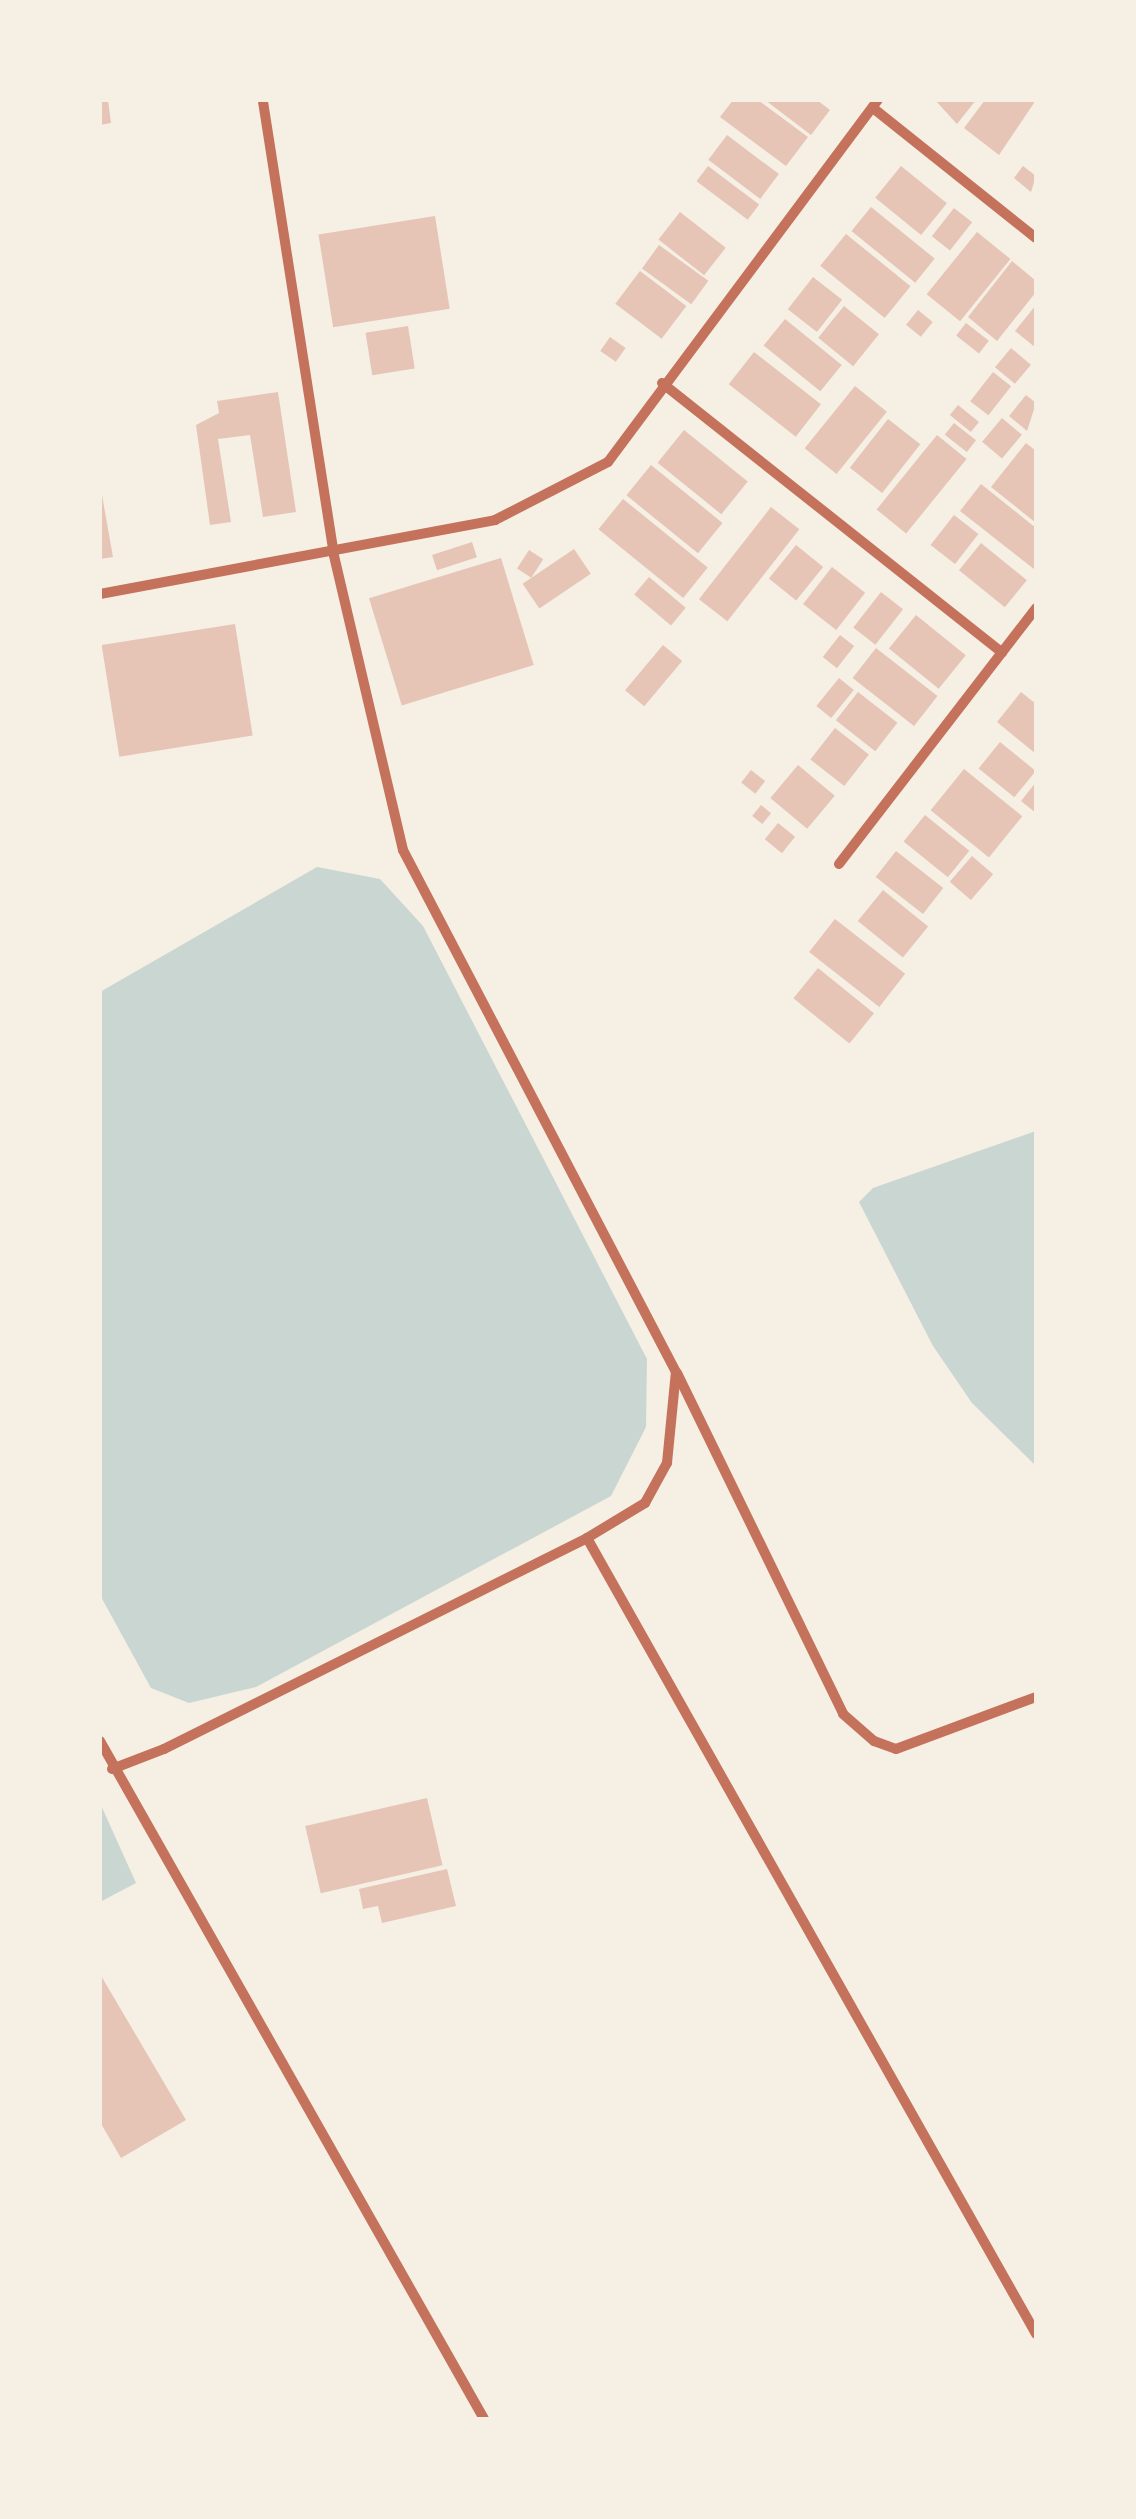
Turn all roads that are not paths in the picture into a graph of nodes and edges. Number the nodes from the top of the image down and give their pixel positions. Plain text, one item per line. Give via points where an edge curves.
1 (263, 100) edge
2 (876, 104) edge
3 (1036, 238) edge
4 (662, 383) junction
5 (334, 555) junction
6 (100, 594) edge
7 (1036, 608) edge
8 (1002, 652) junction
9 (839, 864) dead end
10 (676, 1372) junction
11 (587, 1538) junction
12 (1036, 1697) edge
13 (100, 1741) edge
14 (112, 1769) junction
15 (1036, 2334) edge
16 (484, 2419) edge

1 - 5 street
2 - 3 street
2 - 4 street
4 - 5 street via 608,462 552,496 495,520
4 - 8 street
5 - 6 street
5 - 10 street via 403,850
7 - 8 street
8 - 9 street
10 - 11 street via 667,1463 645,1502
10 - 12 street via 843,1714 874,1741 896,1748
11 - 14 street
11 - 15 street
13 - 14 street
14 - 16 street

